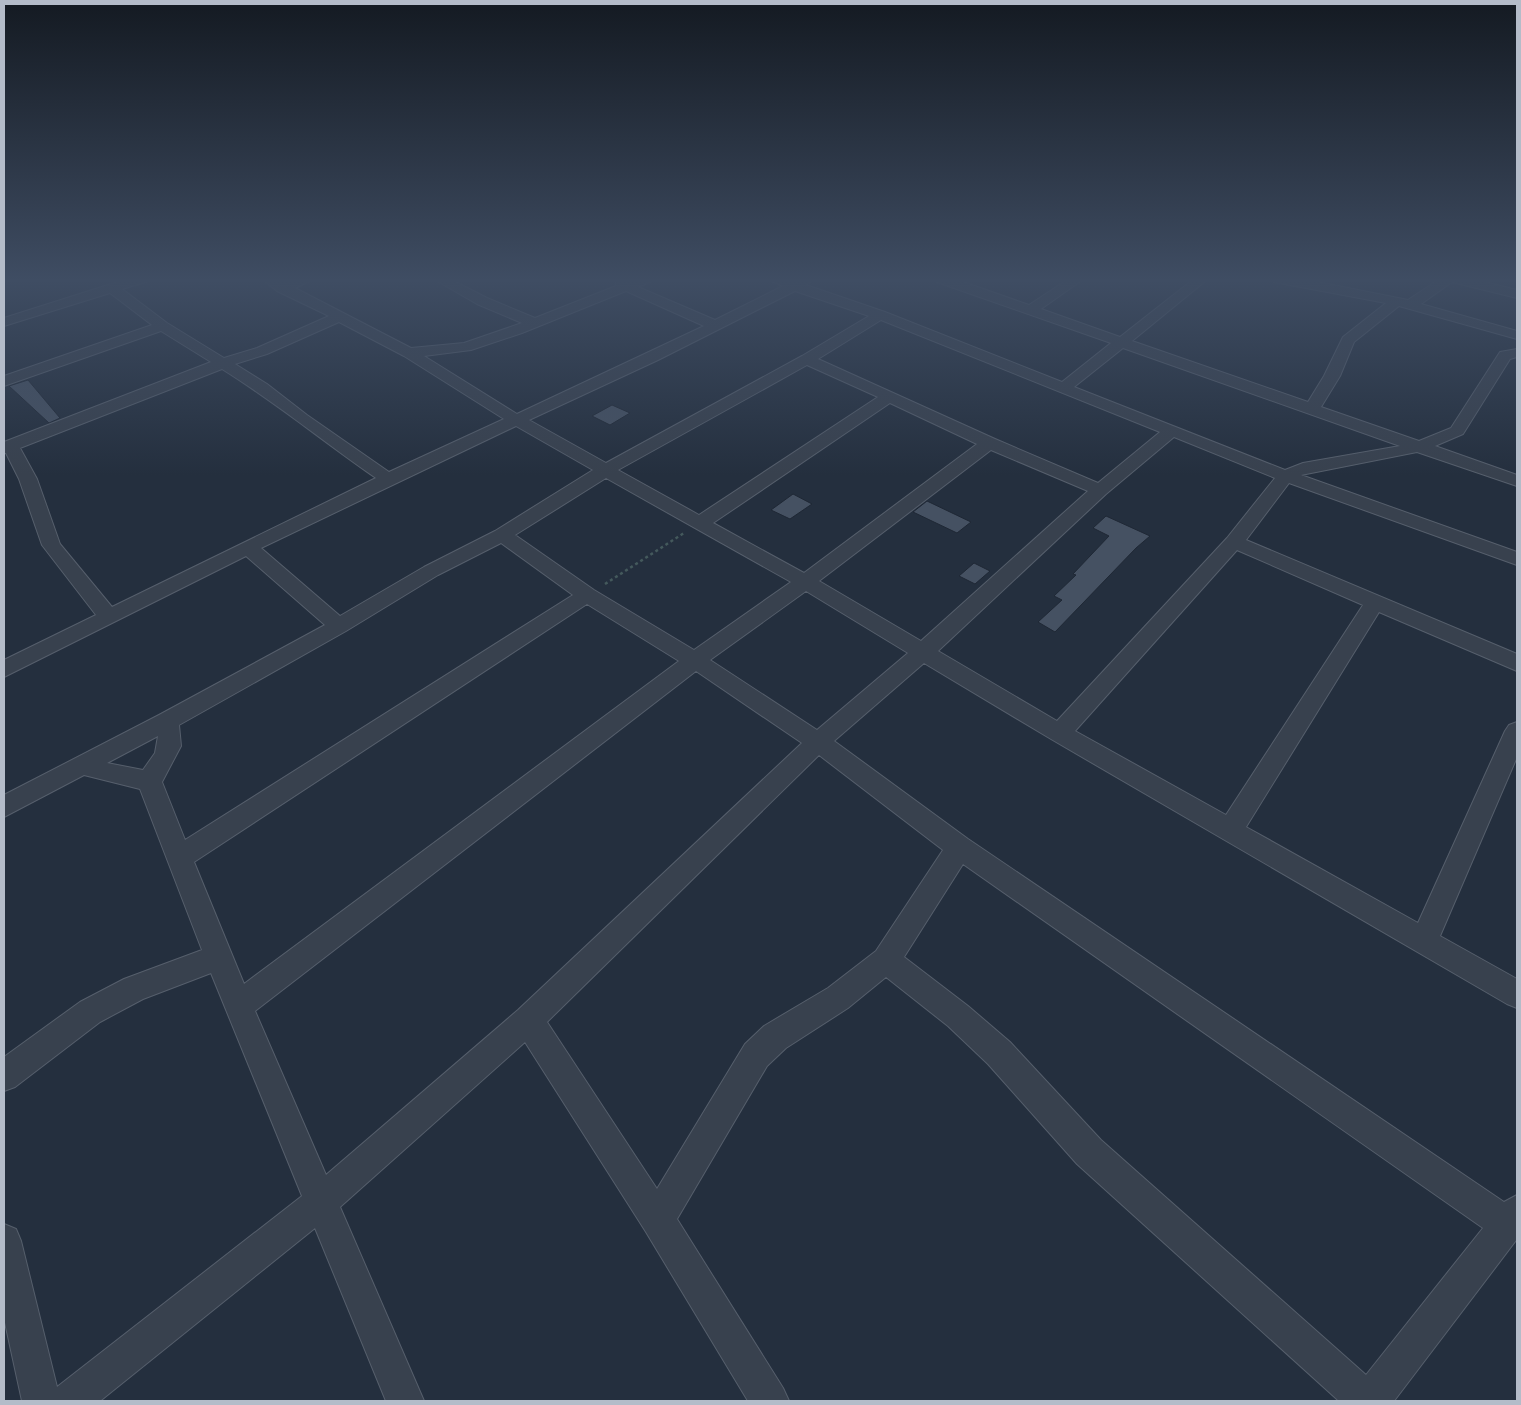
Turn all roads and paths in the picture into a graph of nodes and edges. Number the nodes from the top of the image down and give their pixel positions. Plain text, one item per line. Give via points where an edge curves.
1 (112, 344) edge
2 (191, 344) edge
3 (279, 344) edge
4 (390, 344) edge
5 (476, 344) edge
6 (679, 344) edge
7 (833, 344) edge
8 (952, 344) edge
9 (1121, 344) edge
10 (1127, 344) edge
11 (1346, 344) edge
12 (466, 347) junction
13 (409, 353) junction
14 (1517, 353) edge
15 (807, 359) junction
16 (224, 363) junction
17 (434, 369) junction
18 (4, 382) edge
19 (1063, 388) junction
20 (889, 397) junction
21 (1312, 408) junction
22 (516, 420) junction
23 (1171, 431) junction
24 (989, 443) junction
25 (1417, 446) junction
26 (7, 447) edge
27 (606, 470) junction
28 (1286, 476) junction
29 (388, 479) junction
30 (1517, 481) edge
31 (1100, 490) junction
32 (700, 523) junction
33 (502, 536) junction
34 (1234, 542) junction
35 (248, 547) junction
36 (1517, 559) edge
37 (805, 582) junction
38 (587, 595) junction
39 (1375, 603) junction
40 (108, 616) junction
41 (339, 626) junction
42 (922, 653) junction
43 (695, 660) junction
44 (1517, 663) edge
45 (4, 669) edge
46 (167, 721) junction
47 (1517, 731) edge
48 (1059, 733) junction
49 (818, 742) junction
50 (82, 765) junction
51 (150, 780) junction
52 (4, 807) edge
53 (1230, 830) junction
54 (959, 847) junction
55 (179, 858) junction
56 (1425, 940) junction
57 (219, 958) junction
58 (886, 960) junction
59 (1517, 994) edge
60 (238, 1006) junction
61 (528, 1020) junction
62 (4, 1076) edge
63 (321, 1202) junction
64 (1512, 1218) edge
65 (658, 1220) junction
66 (4, 1241) edge
67 (41, 1401) edge
68 (70, 1401) edge
69 (405, 1401) edge
70 (770, 1401) edge
71 (1368, 1401) edge

1 - 18 street
2 - 16 street
3 - 16 street
4 - 13 street
5 - 12 street
6 - 22 street
7 - 15 street
8 - 19 street
9 - 19 street
10 - 21 street
11 - 21 street via 1332,376
12 - 13 street
12 - 17 street
13 - 17 street
14 - 25 street via 1505,355 1457,431 1449,437
15 - 20 street
15 - 27 street
16 - 26 street
16 - 29 street
17 - 22 street
19 - 23 street
20 - 24 street
20 - 32 street
21 - 25 street
22 - 27 street
22 - 29 street
23 - 28 street
23 - 31 street
24 - 31 street
24 - 37 street
25 - 28 street via 1303,468
25 - 30 street
26 - 40 street via 28,479 52,545
27 - 32 street
27 - 33 street
28 - 34 street
28 - 36 street
29 - 35 street
31 - 42 street
32 - 37 street
32 - 38 path
33 - 38 street
33 - 41 street via 431,571
34 - 39 street
34 - 48 street
35 - 40 street
35 - 41 street
37 - 42 street
37 - 43 street
38 - 43 street
38 - 55 street
39 - 44 street
39 - 53 street
40 - 45 street
41 - 46 street
42 - 48 street
42 - 49 street
43 - 49 street
43 - 60 street
46 - 50 street
46 - 51 street via 171,734 168,754
47 - 56 street
48 - 53 street
49 - 54 street
49 - 61 street
50 - 51 street
50 - 52 street
51 - 55 street
53 - 56 street
54 - 58 street
54 - 64 street
55 - 57 street
56 - 59 street
57 - 60 street
57 - 62 street via 134,988 90,1012
58 - 65 street via 838,998 775,1037 756,1055
58 - 71 street via 958,1016 999,1053 1089,1152
60 - 63 street
61 - 63 street
61 - 65 street
63 - 68 street
63 - 69 street
64 - 71 street
65 - 70 street
66 - 67 street

